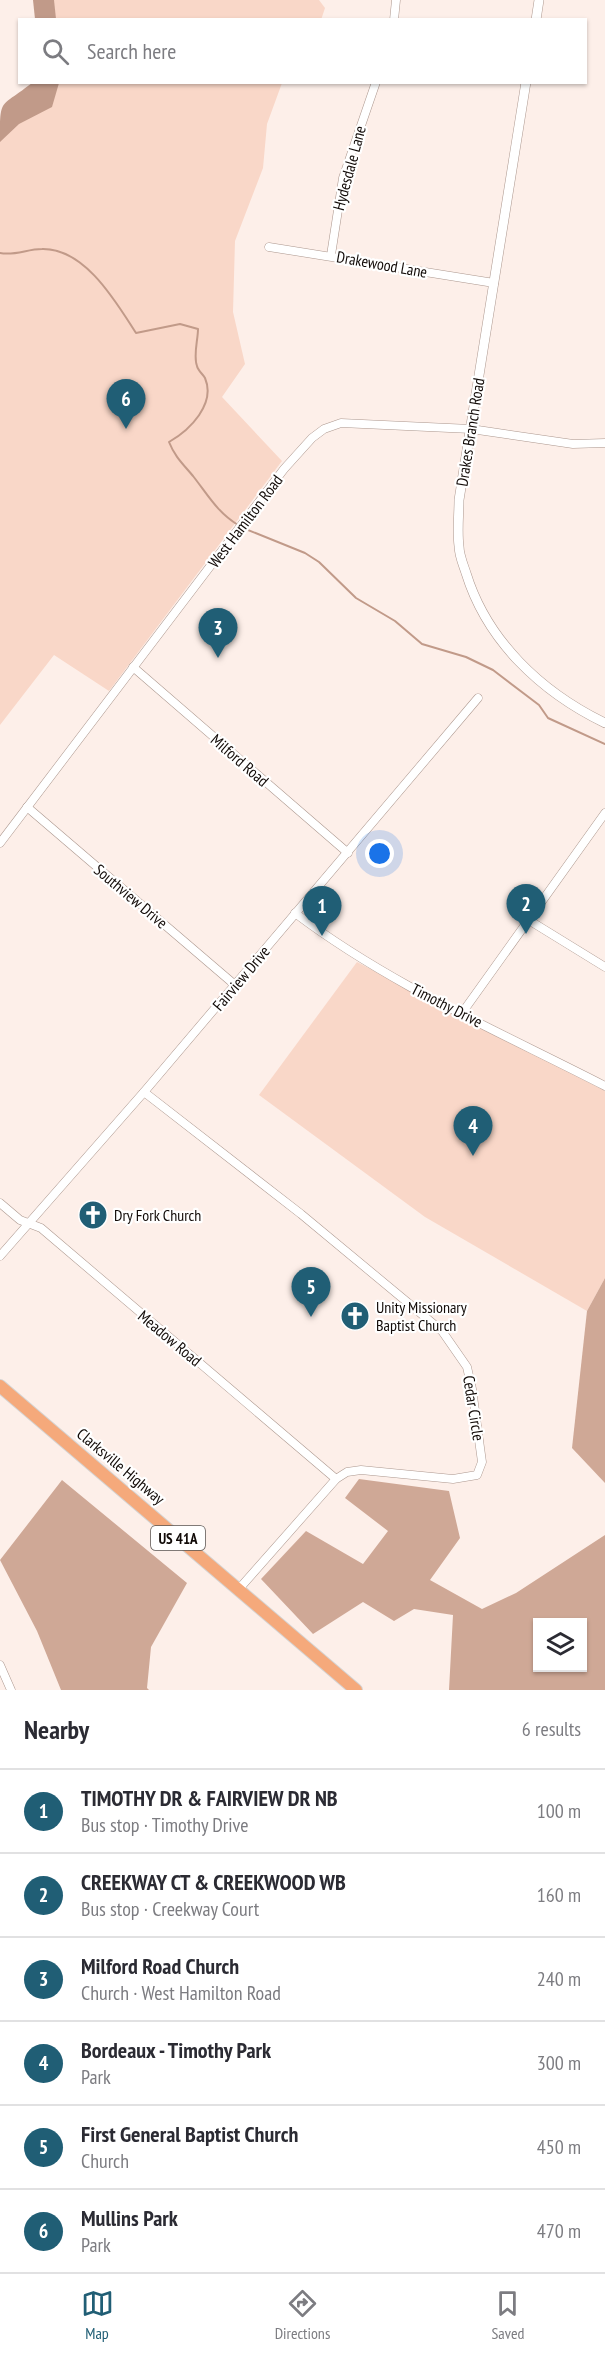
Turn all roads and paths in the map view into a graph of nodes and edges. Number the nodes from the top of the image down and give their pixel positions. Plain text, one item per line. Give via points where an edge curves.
1 (396, 0) edge
2 (539, 0) edge
3 (394, 18) edge
4 (536, 18) edge
5 (375, 84) edge
6 (526, 84) edge
7 (269, 247) dead end
8 (331, 255) junction
9 (494, 283) junction
10 (471, 429) junction
11 (605, 443) edge
12 (133, 668) junction
13 (478, 698) dead end
14 (605, 723) edge
15 (27, 807) junction
16 (605, 813) edge
17 (0, 843) edge
18 (348, 853) junction
19 (296, 913) junction
20 (527, 919) junction
21 (605, 967) edge
22 (235, 985) junction
23 (462, 1013) junction
24 (605, 1086) edge
25 (144, 1092) junction
26 (0, 1203) edge
27 (27, 1224) junction
28 (0, 1256) edge
29 (0, 1386) edge
30 (336, 1479) junction
31 (238, 1590) junction
32 (0, 1665) edge
33 (11, 1690) edge
34 (356, 1690) edge

1 - 3 street
2 - 4 street
5 - 8 street, Hydesdale Lane via 343,178
6 - 9 street, Drakes Branch Road
7 - 8 street, Drakewood Lane
8 - 9 street, Drakewood Lane
9 - 10 street, Drakes Branch Road
10 - 11 street, West Hamilton Road via 573,444
10 - 12 street, West Hamilton Road via 369,423 332,426 306,443
10 - 14 street, Drakes Branch Road via 459,500 459,548 471,591 489,627 517,661 563,698
12 - 15 street, West Hamilton Road
12 - 18 street, Milford Road
13 - 18 street, Fairview Drive
15 - 17 street, West Hamilton Road
15 - 22 street, Southview Drive
16 - 20 street
18 - 19 street, Fairview Drive
19 - 22 street, Fairview Drive
19 - 23 street, Timothy Drive via 363,961
20 - 21 street
20 - 23 street
22 - 25 street, Fairview Drive
23 - 24 street, Timothy Drive
25 - 27 street, Fairview Drive
25 - 30 street, Cedar Circle via 301,1214 442,1331 467,1367 482,1462 477,1475 453,1479 361,1470
26 - 27 street, Meadow Road
27 - 28 street, Fairview Drive
27 - 30 street, Meadow Road via 41,1228
29 - 31 main road, Clarksville Highway / US 41A
30 - 31 street
31 - 34 main road, Clarksville Highway / US 41A
32 - 33 street

